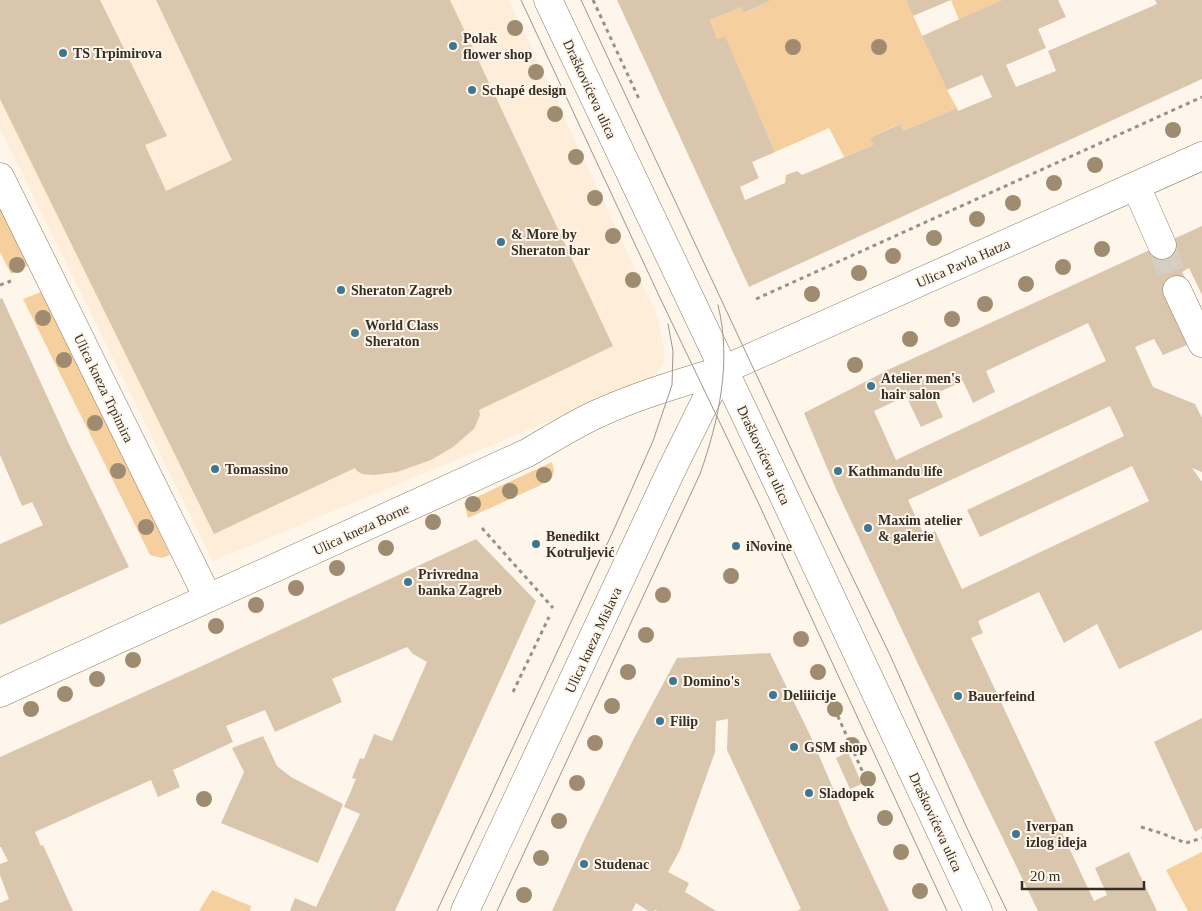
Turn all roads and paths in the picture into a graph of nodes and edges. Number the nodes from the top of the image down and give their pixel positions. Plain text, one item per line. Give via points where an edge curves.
1 (548, 0) edge
2 (593, 0) edge
3 (1202, 97) edge
4 (640, 101) dead end
5 (1202, 156) edge
6 (0, 177) edge
7 (1136, 186) junction
8 (1162, 245) tunnel mouth
9 (1177, 290) tunnel mouth
10 (756, 300) dead end
11 (1202, 343) edge
12 (723, 370) junction
13 (482, 528) dead end
14 (208, 598) junction
15 (552, 608) dead end
16 (549, 617) dead end
17 (513, 692) dead end
18 (0, 693) edge
19 (828, 694) dead end
20 (872, 793) dead end
21 (1141, 827) dead end
22 (1202, 838) edge
23 (465, 911) edge
24 (978, 911) edge

1 - 12 street, Draškovićeva ulica
2 - 4 path
3 - 10 path
5 - 7 street, Ulica Pavla Hatza
6 - 14 street, Ulica kneza Trpimira
7 - 8 street
7 - 12 street, Ulica Pavla Hatza
9 - 11 street
12 - 14 street, Ulica kneza Borne via 633,399 573,426 527,453
12 - 23 street, Ulica kneza Mislava via 670,473
12 - 24 street, Draškovićeva ulica
13 - 15 path
14 - 18 street, Ulica kneza Borne
16 - 17 path
19 - 20 path
21 - 22 path via 1186,843

